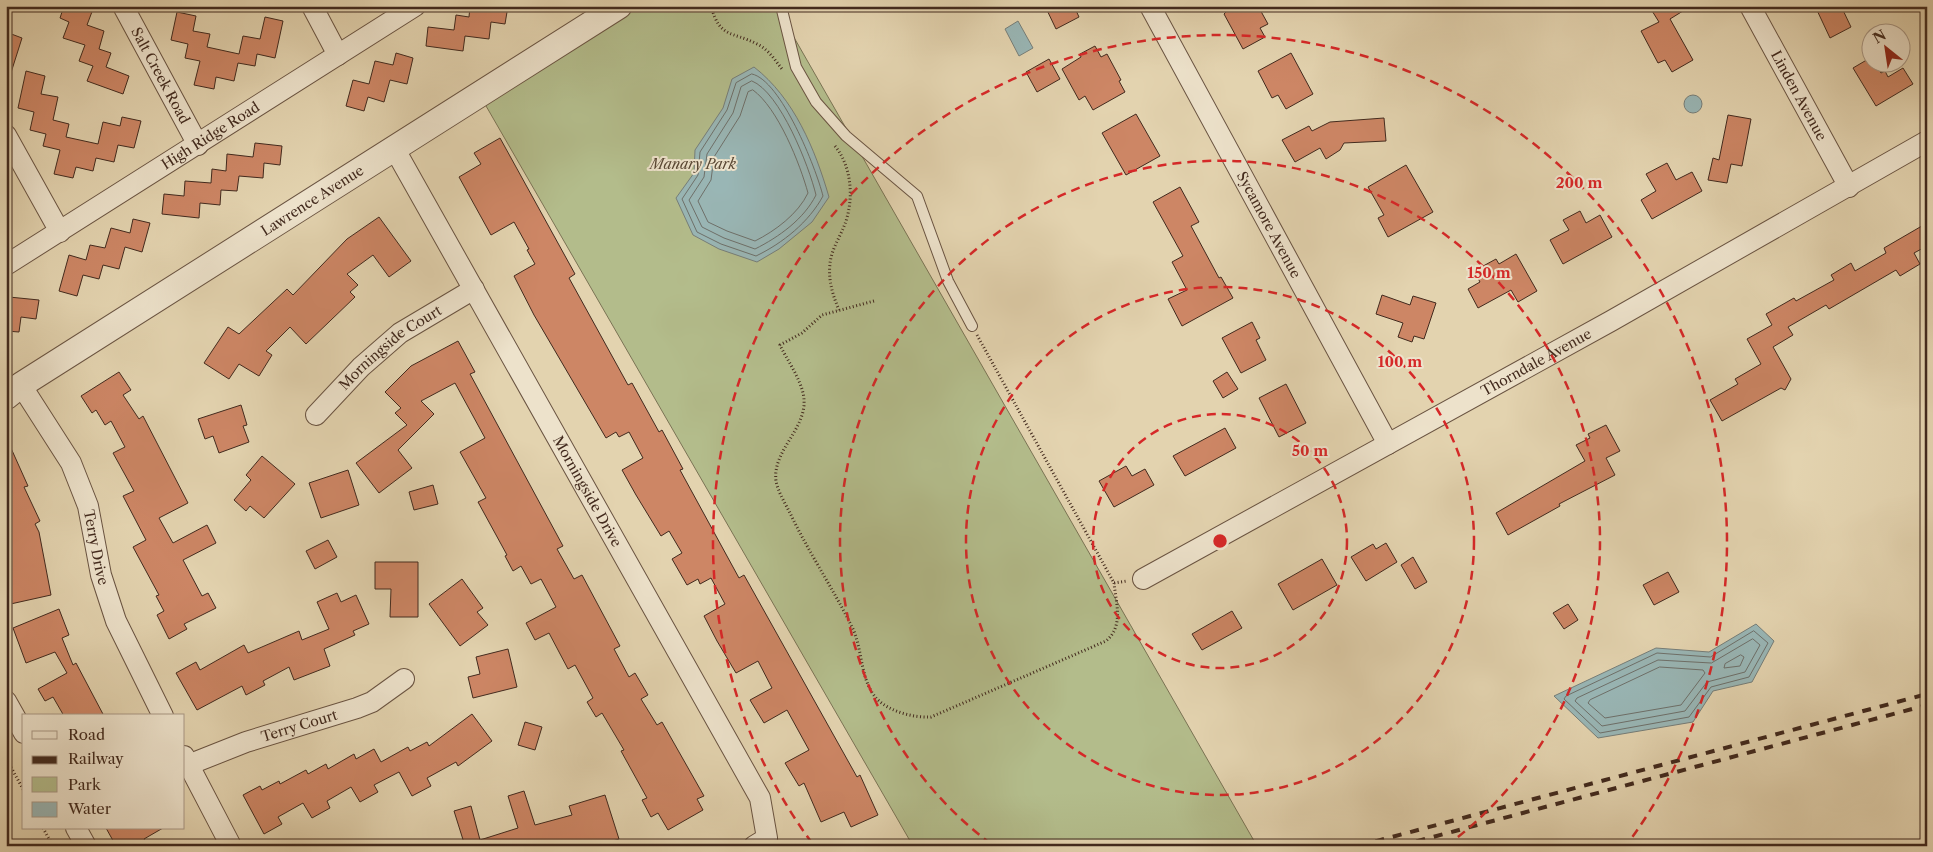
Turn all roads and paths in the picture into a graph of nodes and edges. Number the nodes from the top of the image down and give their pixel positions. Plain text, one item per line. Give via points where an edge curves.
1 (123, 6) edge
2 (312, 6) edge
3 (415, 6) edge
4 (619, 6) edge
5 (711, 6) edge
6 (781, 6) edge
7 (1150, 6) edge
8 (1750, 6) edge
9 (338, 55) junction
10 (785, 72) dead end
11 (6, 135) edge
12 (830, 140) dead end
13 (1927, 141) edge
14 (198, 144) junction
15 (394, 148) junction
16 (1849, 187) junction
17 (60, 232) junction
18 (6, 265) edge
19 (474, 288) junction
20 (874, 301) dead end
21 (839, 310) junction
22 (972, 326) joint
23 (13, 391) edge
24 (316, 414) dead end
25 (1388, 444) junction
26 (1143, 579) joint
27 (1114, 583) junction
28 (404, 679) dead end
29 (6, 700) edge
30 (161, 714) edge
31 (22, 728) edge
32 (6, 758) edge
33 (186, 761) edge
34 (22, 787) edge
35 (44, 830) edge
36 (77, 830) edge
37 (760, 842) edge
38 (53, 846) edge
39 (86, 846) edge
40 (231, 846) edge

1 - 14 street, Salt Creek Road
2 - 9 street
3 - 9 street, High Ridge Road
4 - 15 street, Lawrence Avenue
5 - 10 path via 722,30 762,47
6 - 22 lane via 796,68 816,102 846,136 917,196 948,281
7 - 25 street, Sycamore Avenue
8 - 16 street, Linden Avenue
9 - 14 street, High Ridge Road
11 - 17 street
12 - 21 path via 844,162 850,194 845,223 830,264 831,286
13 - 16 street, Thorndale Avenue
14 - 17 street, High Ridge Road
15 - 19 street, Morningside Drive
15 - 23 street, Lawrence Avenue
16 - 25 street, Thorndale Avenue
17 - 18 street, High Ridge Road
19 - 24 street, Morningside Court via 400,333 361,367
19 - 37 street, Morningside Drive via 760,798
20 - 21 path
21 - 27 path via 822,315 802,333 780,345 803,393 804,406 800,424 782,453 776,482 853,630 869,687 878,700 905,714 931,717 1106,641 1117,624
22 - 27 path
23 - 30 street, Terry Drive via 74,470 88,506 101,575 116,621
25 - 26 street, Thorndale Avenue
26 - 27 path
28 - 33 street, Terry Court via 372,702 357,708
29 - 31 street
32 - 34 path
33 - 40 street
35 - 38 path
36 - 39 street

